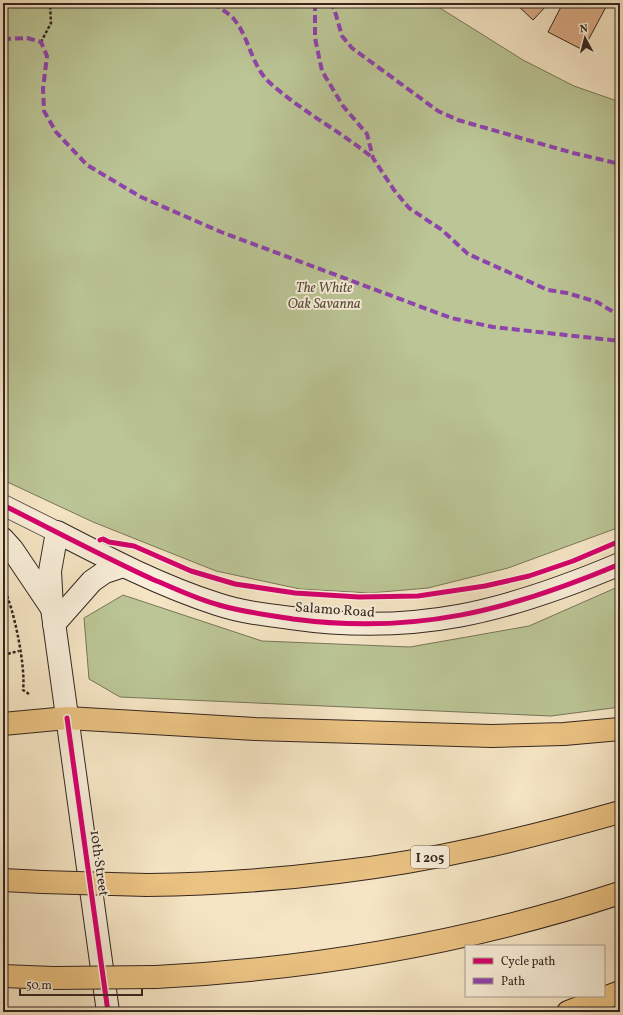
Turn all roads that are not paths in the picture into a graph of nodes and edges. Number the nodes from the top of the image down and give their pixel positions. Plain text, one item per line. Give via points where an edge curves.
1 (3, 505) edge
2 (57, 532) junction
3 (3, 539) edge
4 (620, 564) edge
5 (123, 566) junction
6 (53, 616) junction
7 (67, 718) junction
8 (3, 724) edge
9 (620, 729) edge
10 (620, 812) edge
11 (3, 880) edge
12 (620, 892) edge
13 (3, 976) edge
14 (620, 992) edge
15 (108, 1012) edge
16 (568, 1012) edge

1 - 2 street
2 - 5 main road, Salamo Road
2 - 6 main road, 10th Street via 50,571
3 - 6 main road via 12,549
4 - 5 main road, Salamo Road via 544,594 488,610 437,620 382,625 330,624 253,613 219,605
5 - 6 main road via 105,572 92,581
6 - 7 main road, 10th Street
7 - 8 highway
7 - 9 highway via 254,729 456,735 564,734
7 - 15 main road, 10th Street
10 - 11 highway, I 205, bridge via 462,851 353,870 237,881 147,885
12 - 13 highway, bridge via 539,918 410,947 324,962 156,977
14 - 16 highway

